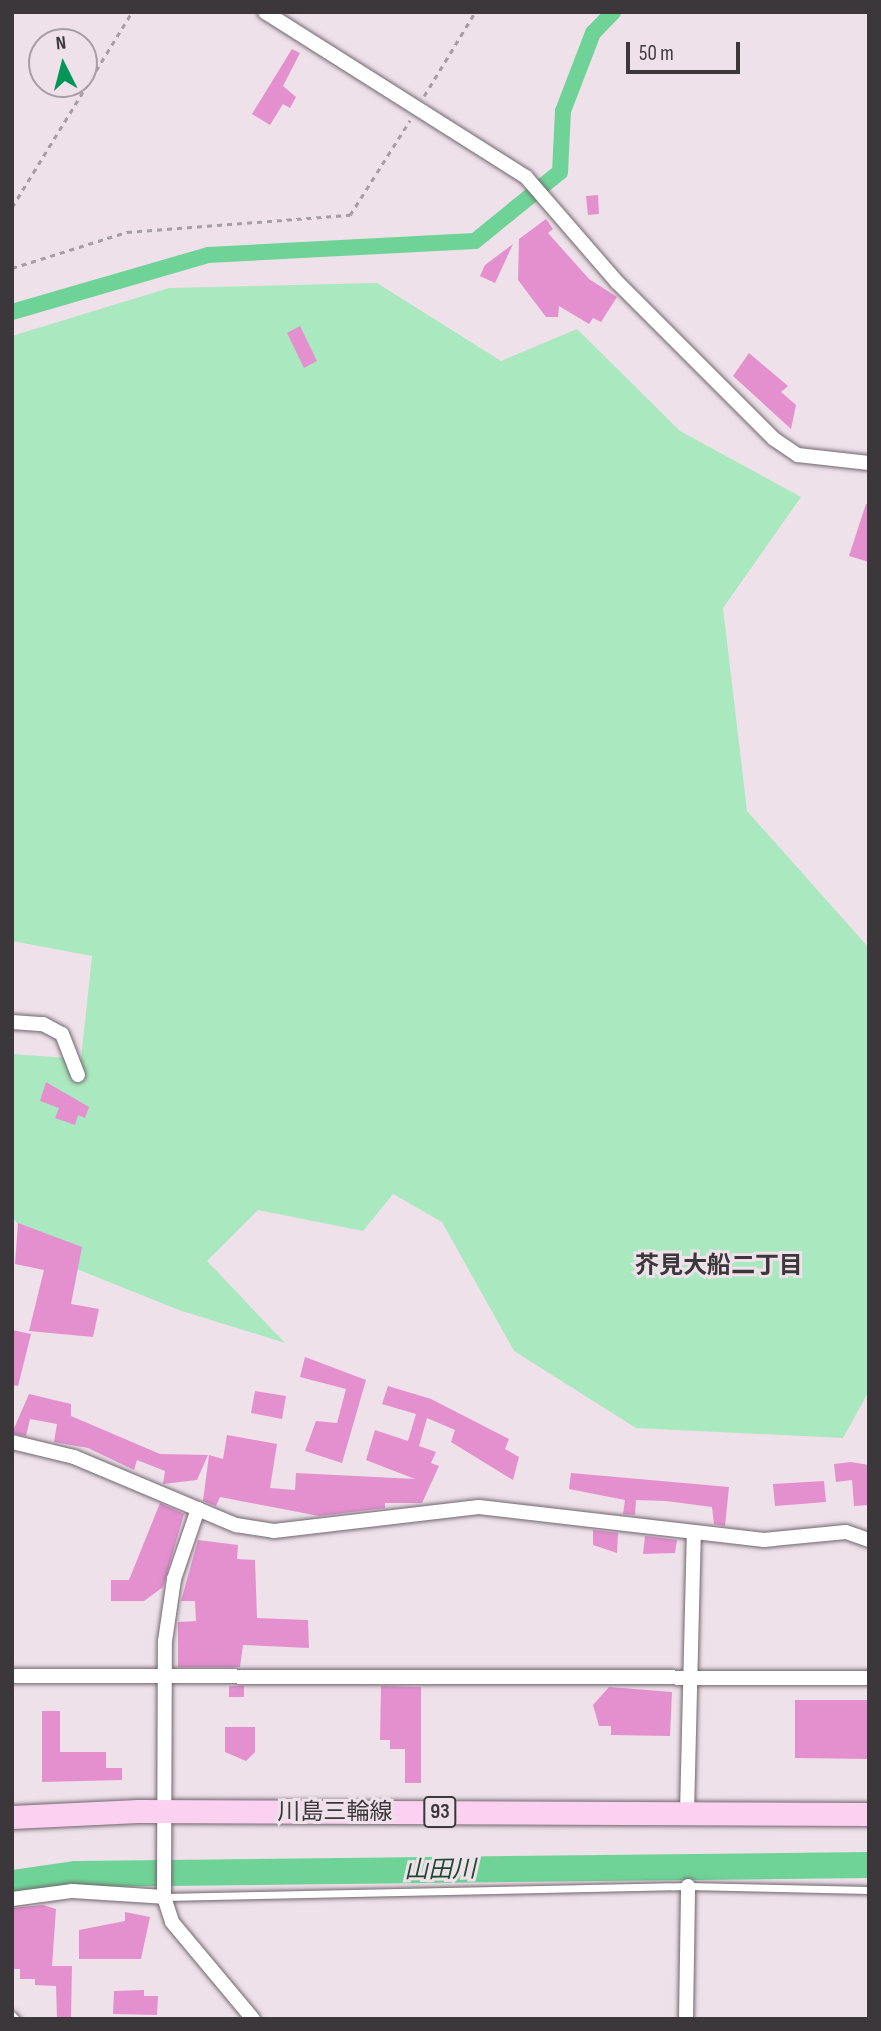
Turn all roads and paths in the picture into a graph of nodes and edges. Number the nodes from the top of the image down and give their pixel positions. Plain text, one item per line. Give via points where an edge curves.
1 (132, 12) edge
2 (265, 12) edge
3 (475, 12) edge
4 (418, 107) junction
5 (12, 207) edge
6 (12, 268) edge
7 (869, 463) edge
8 (12, 1022) edge
9 (78, 1075) dead end
10 (12, 1441) edge
11 (198, 1509) junction
12 (694, 1532) junction
13 (869, 1540) edge
14 (12, 1676) edge
15 (164, 1676) junction
16 (692, 1678) junction
17 (869, 1678) edge
18 (687, 1813) junction
19 (160, 1814) junction
20 (869, 1814) edge
21 (12, 1817) edge
22 (688, 1886) junction
23 (869, 1890) edge
24 (163, 1893) junction
25 (12, 1899) edge
26 (12, 2015) edge
27 (16, 2019) edge
28 (253, 2019) edge
29 (686, 2019) edge

1 - 5 path
2 - 4 street
3 - 4 path
4 - 6 path via 350,215 127,232
4 - 7 street via 526,177 617,282 774,439 798,455
8 - 9 street via 62,1034
10 - 11 street via 74,1457
11 - 12 street via 274,1531 479,1507
11 - 15 street via 174,1579
12 - 13 street via 764,1540 846,1532
12 - 16 street
14 - 15 street
15 - 16 street
15 - 19 street
16 - 17 street
16 - 18 street
18 - 19 main road, 川島三輪線 / 93
18 - 20 main road, 川島三輪線 / 93
19 - 21 main road, 川島三輪線 / 93
19 - 24 street
22 - 23 lane
22 - 24 lane
22 - 29 street
24 - 25 street via 72,1891
24 - 28 street via 172,1922
26 - 27 lane

